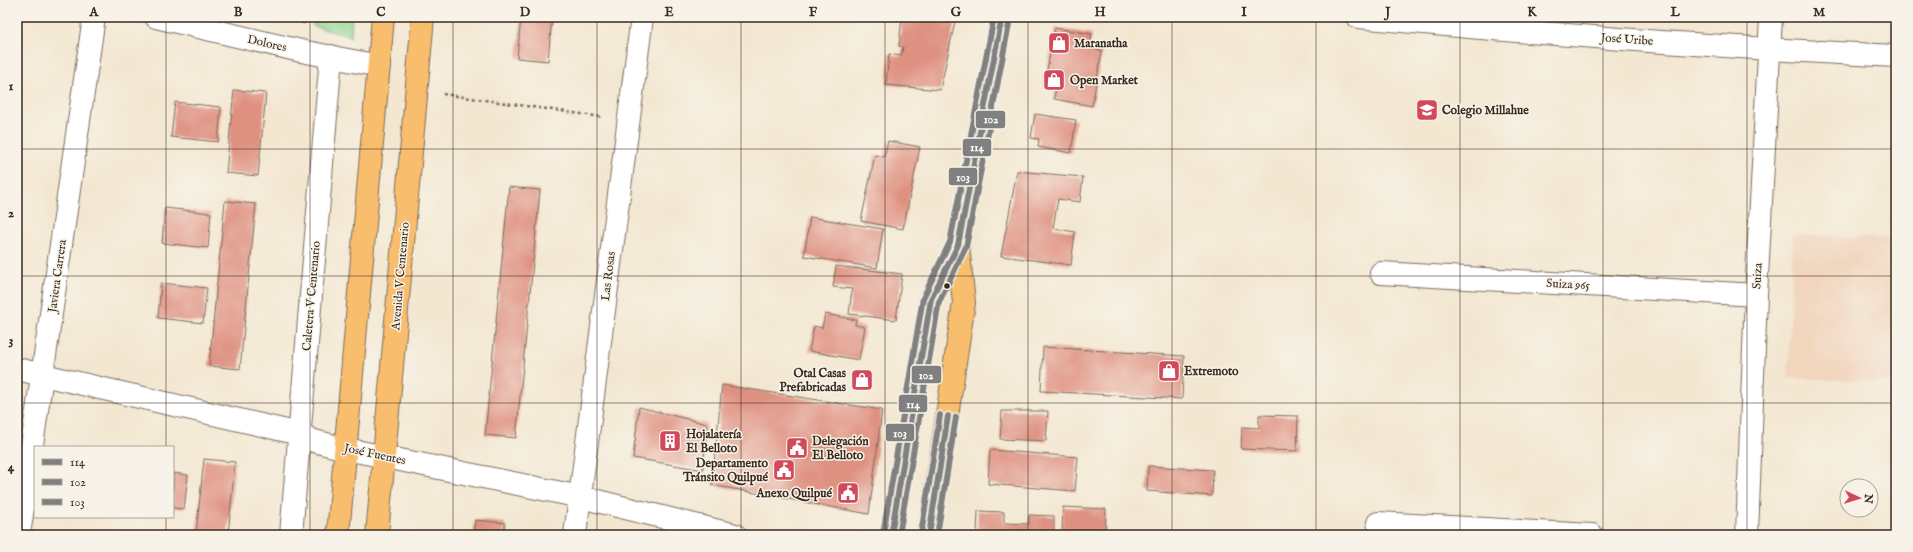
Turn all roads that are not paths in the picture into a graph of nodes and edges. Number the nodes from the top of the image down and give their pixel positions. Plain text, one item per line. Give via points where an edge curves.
1 (94, 17) edge
2 (156, 17) edge
3 (383, 17) edge
4 (423, 17) edge
5 (642, 17) edge
6 (1002, 17) edge
7 (1358, 17) edge
8 (1771, 17) edge
9 (1518, 24) edge
10 (1770, 49) junction
11 (331, 56) junction
12 (1896, 56) edge
13 (379, 66) junction
14 (958, 245) junction
15 (1381, 273) dead end
16 (1756, 295) junction
17 (17, 369) edge
18 (42, 375) junction
19 (300, 434) junction
20 (346, 448) junction
21 (384, 457) junction
22 (581, 497) junction
23 (1378, 523) dead end
24 (19, 535) edge
25 (291, 535) edge
26 (338, 535) edge
27 (377, 535) edge
28 (575, 535) edge
29 (735, 535) edge
30 (891, 535) edge
31 (929, 535) edge
32 (1592, 535) edge
33 (1747, 535) edge

1 - 18 street, Javiera Carrera
2 - 11 street, Dolores
3 - 13 main road
4 - 21 main road, Avenida V Centenario
5 - 22 street, Las Rosas
6 - 14 main road
7 - 9 street, José Uribe
8 - 10 street, Suiza
9 - 10 street, José Uribe
10 - 12 street, José Uribe
10 - 16 street, Suiza
11 - 13 street, Dolores
11 - 19 street, Caletera V Centenario
13 - 20 main road
14 - 30 main road via 930,299
14 - 31 main road via 964,303
15 - 16 street, Suiza 965
16 - 33 street, Suiza
17 - 18 street, José Fuentes
18 - 19 street, José Fuentes
18 - 24 street, Javiera Carrera
19 - 20 street, José Fuentes via 314,441
19 - 25 street, Caletera V Centenario
20 - 21 street, José Fuentes
20 - 26 main road
21 - 22 street, José Fuentes
21 - 27 main road, Avenida V Centenario
22 - 28 street, Las Rosas
22 - 29 street, José Fuentes
23 - 32 street

